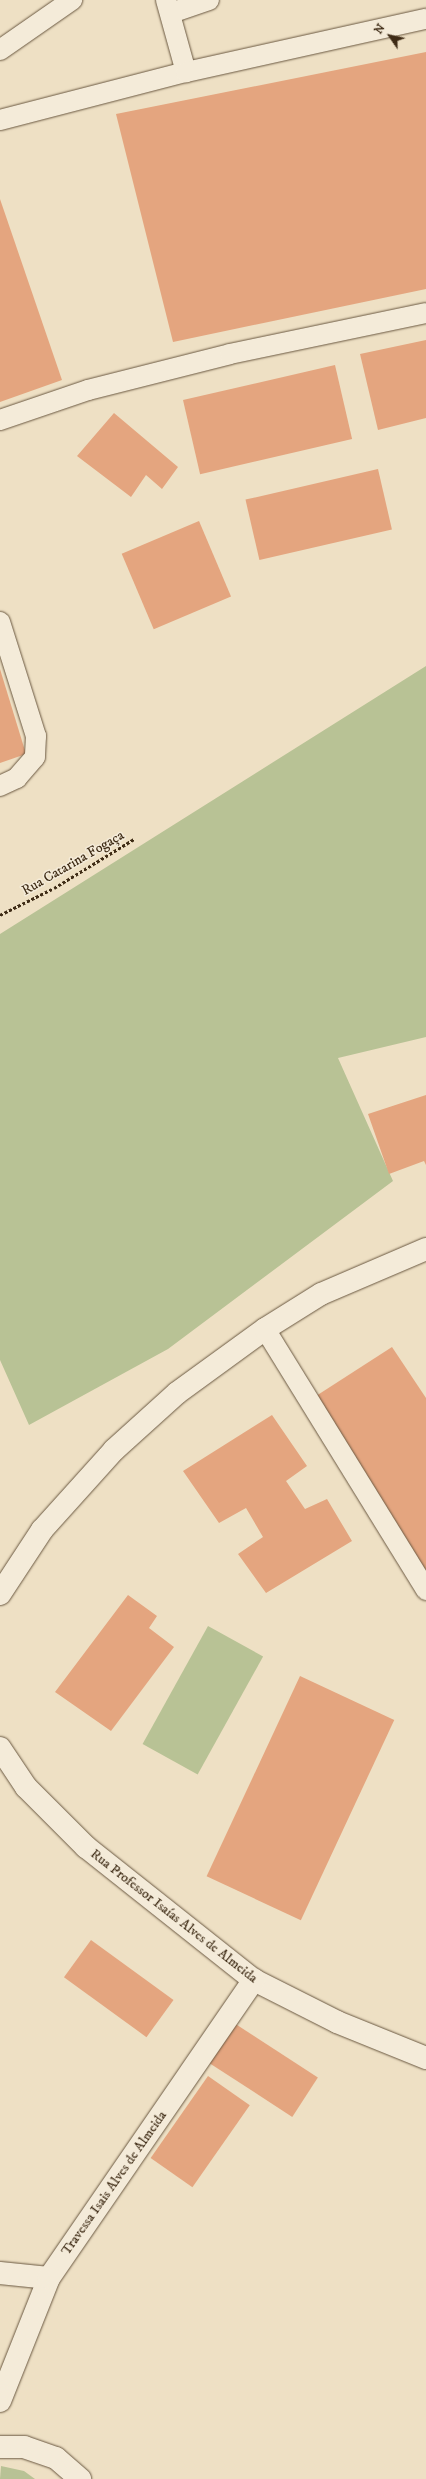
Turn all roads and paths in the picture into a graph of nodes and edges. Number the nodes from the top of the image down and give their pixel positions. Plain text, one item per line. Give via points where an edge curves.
1 (72, 0) edge
2 (208, 0) edge
3 (169, 7) edge
4 (426, 19) edge
5 (0, 50) edge
6 (186, 72) junction
7 (0, 120) edge
8 (426, 313) edge
9 (0, 420) edge
10 (0, 622) edge
11 (0, 786) edge
12 (134, 839) dead end
13 (0, 915) edge
14 (426, 1249) edge
15 (265, 1329) junction
16 (426, 1590) edge
17 (0, 1594) edge
18 (0, 1748) edge
19 (254, 1980) junction
20 (426, 2058) edge
21 (0, 2273) edge
22 (49, 2278) junction
23 (0, 2401) edge
24 (0, 2447) edge
25 (80, 2479) edge

1 - 5 lane
2 - 3 lane
3 - 6 lane
4 - 6 lane
6 - 7 lane
8 - 9 lane via 230,354 95,388
10 - 11 lane via 36,736 35,757 17,778
12 - 13 path, Rua Catarina Fogaça via 54,888
14 - 15 street via 321,1294
15 - 16 lane
15 - 17 street via 177,1393 114,1450 42,1530
18 - 19 street, Rua Professor Isaías Alves de Almeida via 26,1787 86,1847
19 - 20 street, Rua Professor Isaías Alves de Almeida via 337,2022
19 - 22 street, Travessa Isais Alves de Almeida
21 - 22 street
22 - 23 street, Travessa Isais Alves de Almeida
24 - 25 street via 24,2447 56,2458

